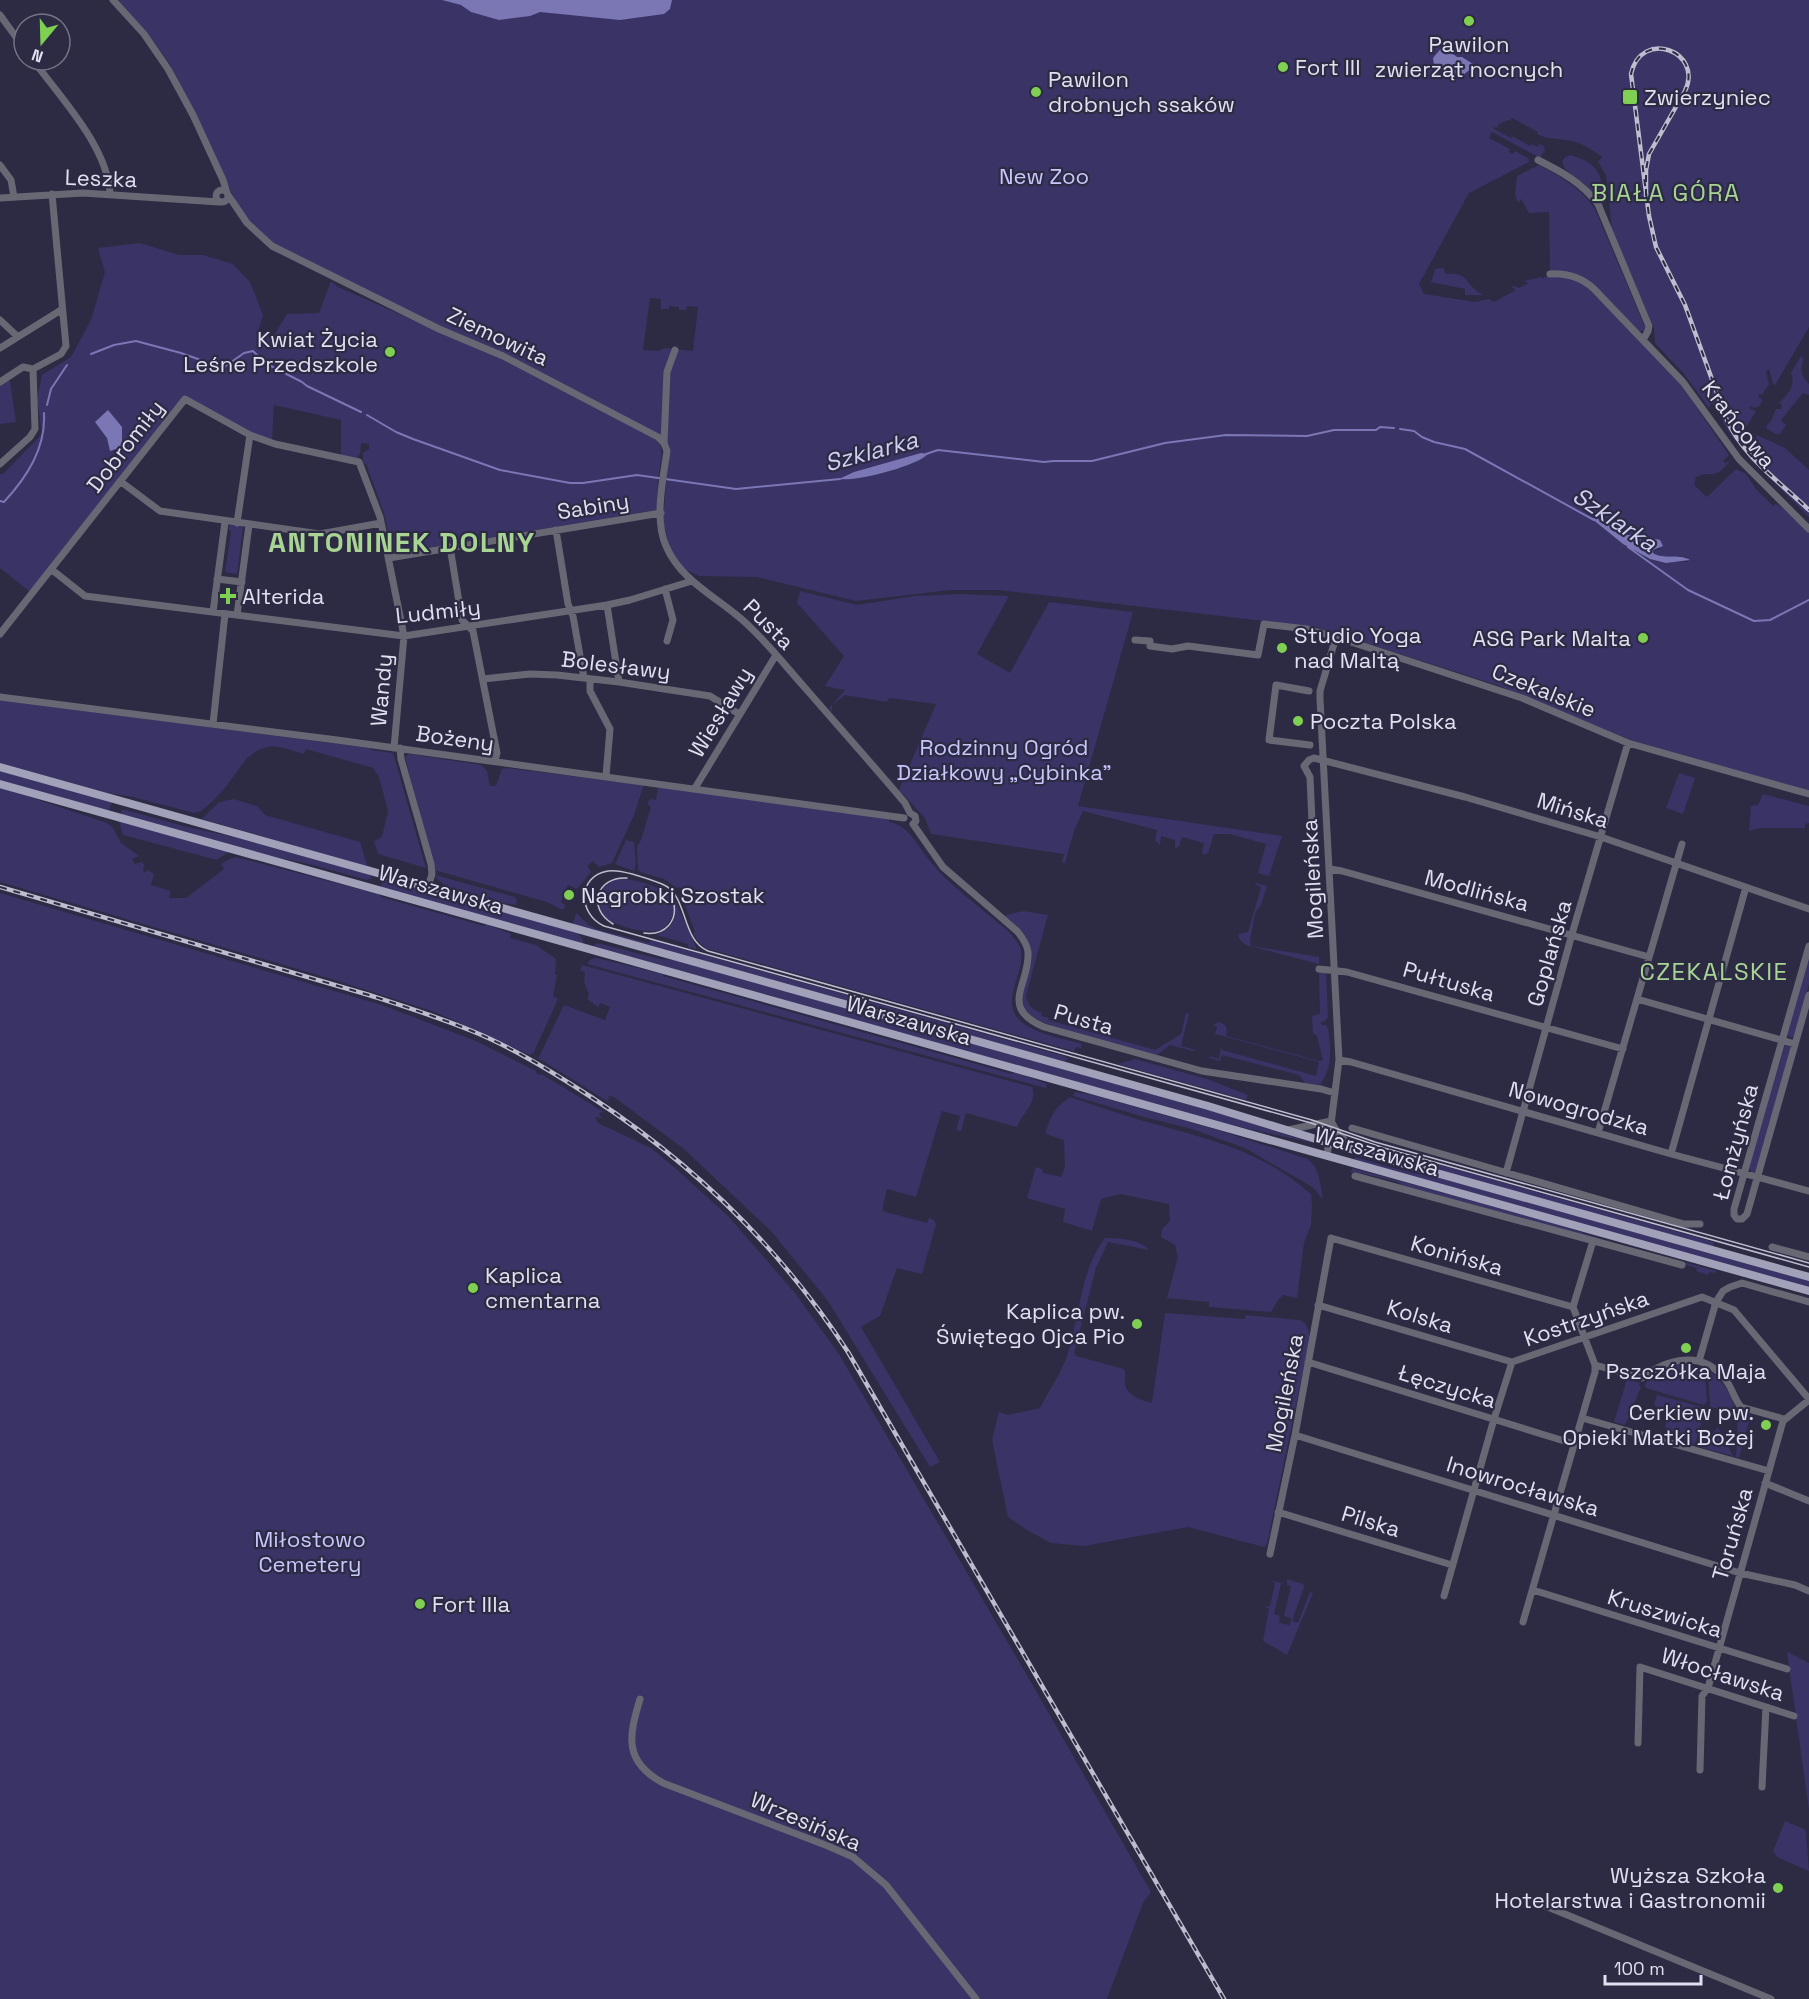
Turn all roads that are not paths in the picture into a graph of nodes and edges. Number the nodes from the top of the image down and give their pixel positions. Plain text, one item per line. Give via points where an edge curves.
1 (113, 0) edge
2 (0, 15) edge
3 (12, 32) edge
4 (42, 72) edge
5 (1538, 160) dead end
6 (0, 165) edge
7 (221, 177) junction
8 (52, 194) junction
9 (110, 194) junction
10 (227, 194) junction
11 (14, 197) junction
12 (0, 198) edge
13 (219, 198) junction
14 (238, 212) junction
15 (1550, 274) dead end
16 (61, 310) junction
17 (0, 320) edge
18 (17, 336) junction
19 (1643, 339) junction
20 (0, 348) edge
21 (675, 350) dead end
22 (33, 369) junction
23 (0, 382) edge
24 (250, 435) junction
25 (664, 443) junction
26 (358, 462) joint
27 (0, 464) edge
28 (120, 481) junction
29 (661, 513) junction
30 (225, 522) junction
31 (381, 522) junction
32 (237, 523) junction
33 (249, 525) junction
34 (1809, 529) edge
35 (556, 530) junction
36 (450, 547) junction
37 (389, 558) junction
38 (51, 568) junction
39 (217, 579) junction
40 (692, 581) junction
41 (242, 582) junction
42 (665, 590) junction
43 (607, 605) junction
44 (570, 611) junction
45 (213, 612) junction
46 (225, 614) junction
47 (237, 615) junction
48 (469, 627) junction
49 (0, 634) edge
50 (404, 636) junction
51 (1336, 637) junction
52 (1136, 640) dead end
53 (667, 641) dead end
54 (776, 655) junction
55 (587, 678) junction
56 (483, 679) junction
57 (620, 682) junction
58 (1309, 691) dead end
59 (0, 698) edge
60 (739, 714) junction
61 (213, 724) junction
62 (1628, 743) junction
63 (1310, 745) dead end
64 (397, 748) junction
65 (1322, 759) junction
66 (495, 761) junction
67 (0, 767) edge
68 (606, 776) junction
69 (0, 784) edge
70 (695, 788) junction
71 (1809, 794) edge
72 (118, 800) junction
73 (907, 815) junction
74 (114, 816) junction
75 (1312, 822) dead end
76 (1601, 837) junction
77 (1682, 844) dead end
78 (1677, 863) junction
79 (1330, 869) junction
80 (378, 873) junction
81 (366, 886) junction
82 (428, 887) junction
83 (1746, 887) junction
84 (1809, 909) edge
85 (1572, 934) junction
86 (1809, 946) edge
87 (1649, 957) junction
88 (1319, 969) dead end
89 (1334, 970) junction
90 (1809, 995) edge
91 (1637, 999) junction
92 (1808, 1006) edge
93 (1709, 1020) junction
94 (1546, 1028) junction
95 (1782, 1040) junction
96 (1795, 1044) junction
97 (1623, 1049) junction
98 (1339, 1060) junction
99 (1335, 1094) junction
100 (1524, 1111) junction
101 (1331, 1121) junction
102 (1352, 1128) dead end
103 (1288, 1131) junction
104 (1598, 1132) junction
105 (1329, 1143) junction
106 (1354, 1150) junction
107 (1671, 1154) junction
108 (1327, 1156) junction
109 (1744, 1172) junction
110 (1506, 1173) junction
111 (1355, 1176) dead end
112 (1757, 1176) junction
113 (1809, 1191) edge
114 (1700, 1224) dead end
115 (1331, 1238) joint
116 (1593, 1241) junction
117 (1772, 1247) dead end
118 (1809, 1257) edge
119 (1682, 1266) dead end
120 (1809, 1277) edge
121 (1809, 1291) edge
122 (1716, 1302) junction
123 (1809, 1302) edge
124 (1318, 1305) junction
125 (1574, 1307) junction
126 (1585, 1338) junction
127 (1699, 1361) junction
128 (1308, 1362) junction
129 (1512, 1362) junction
130 (1595, 1365) junction
131 (1809, 1400) edge
132 (1582, 1418) junction
133 (1494, 1419) junction
134 (1784, 1419) junction
135 (1295, 1435) junction
136 (1574, 1444) junction
137 (1769, 1471) junction
138 (1765, 1483) junction
139 (1474, 1490) junction
140 (1809, 1501) edge
141 (1278, 1512) junction
142 (1554, 1514) junction
143 (1270, 1554) dead end
144 (1452, 1565) junction
145 (1740, 1573) junction
146 (1533, 1590) junction
147 (1809, 1590) edge
148 (1444, 1596) dead end
149 (1523, 1622) dead end
150 (1718, 1648) junction
151 (1787, 1669) dead end
152 (1708, 1688) junction
153 (640, 1699) dead end
154 (1766, 1707) junction
155 (1794, 1716) dead end
156 (1638, 1743) dead end
157 (1700, 1770) dead end
158 (1762, 1787) dead end
159 (1543, 1905) dead end
160 (976, 1999) edge
161 (1771, 1999) edge

1 - 7 street, Ziemowita via 144,34 168,69
2 - 3 street
4 - 9 street via 85,131 107,173
5 - 19 street via 1587,189 1598,204 1649,326
6 - 11 street via 11,180
7 - 10 street, Ziemowita
7 - 13 street
8 - 9 street, Leszka
8 - 11 street, Leszka
8 - 16 street
9 - 13 street, Leszka
10 - 13 street via 227,199
10 - 14 street, Ziemowita
11 - 12 street, Leszka
13 - 14 street, Ziemowita
14 - 25 street, Ziemowita via 272,246 439,329 503,356
15 - 19 street, Krańcowa via 1568,274 1585,281
16 - 18 street
16 - 22 street via 65,349
17 - 18 street
18 - 20 street
19 - 34 street, Krańcowa via 1683,382 1734,453
21 - 25 street via 667,372
22 - 23 street via 26,366
22 - 27 street via 35,429
24 - 26 street, Dobromiły
24 - 28 street, Dobromiły via 185,399
24 - 32 street
25 - 29 street, Pusta via 667,451
26 - 31 street, Wandy
28 - 30 street via 160,511
28 - 38 street, Dobromiły
29 - 35 street, Sabiny
29 - 40 street, Pusta via 666,546
30 - 32 street
30 - 39 street
31 - 33 street via 320,534
31 - 37 street, Wandy
32 - 33 street
33 - 41 street
35 - 36 street, Sabiny
35 - 44 street
36 - 37 street, Sabiny
36 - 48 street via 462,620
37 - 50 street, Wandy
38 - 45 street, Ludmiły via 85,596
38 - 49 street, Dobromiły
39 - 41 street
39 - 45 street
40 - 42 street, Ludmiły
40 - 54 street, Pusta via 740,617
41 - 47 street
42 - 43 street, Ludmiły
42 - 53 street via 673,621
43 - 44 street, Ludmiły
43 - 57 street
44 - 48 street, Ludmiły
44 - 55 street
45 - 46 street, Ludmiły
46 - 47 street, Ludmiły
46 - 61 street
47 - 50 street, Ludmiły
48 - 50 street, Ludmiły
48 - 56 street
50 - 64 street, Wandy
51 - 52 street, Czekalskie via 1264,624 1258,655 1188,646 1172,649
51 - 62 street, Czekalskie via 1522,698
51 - 65 street, Mogileńska via 1320,692
54 - 60 street, Wiesławy
54 - 73 street, Pusta via 898,795
55 - 56 street, Bolesławy via 530,674
55 - 57 street, Bolesławy
55 - 68 street via 610,729
56 - 66 street via 497,753
57 - 60 street, Bolesławy via 710,696
58 - 63 street via 1275,685 1269,740
59 - 61 street, Bożeny
60 - 70 street, Wiesławy
61 - 64 street, Bożeny
62 - 71 street, Czekalskie
62 - 76 street, Goplańska
64 - 66 street, Bożeny
64 - 82 street, Wandy via 431,864
65 - 75 street via 1309,760 1304,766 1310,777
65 - 76 street, Mińska
65 - 79 street, Mogileńska
66 - 68 street, Bożeny
67 - 72 main road, Warszawska
68 - 70 street, Bożeny
69 - 74 main road, Warszawska
70 - 73 street, Bożeny
72 - 74 main road
72 - 80 main road, Warszawska
73 - 99 street, Pusta via 914,814 913,824 943,867 1024,939 1028,958 1018,1000 1029,1019 1044,1027 1202,1071
74 - 81 main road, Warszawska
76 - 78 street, Mińska
76 - 85 street, Goplańska
77 - 78 street
78 - 83 street, Mińska
78 - 87 street
79 - 85 street, Modlińska
79 - 89 street, Mogileńska
80 - 81 main road via 374,883
80 - 82 main road, Warszawska
81 - 108 main road, Warszawska
82 - 103 main road, Warszawska
83 - 84 street, Mińska
83 - 93 street
85 - 87 street, Modlińska
85 - 94 street, Goplańska
86 - 95 street, Łomżyńska
87 - 91 street
88 - 89 street, Pułtuska
89 - 94 street, Pułtuska
89 - 98 street, Mogileńska
90 - 92 street, Łomżyńska
91 - 93 street
91 - 97 street
92 - 96 street, Łomżyńska
93 - 95 street
93 - 107 street
94 - 97 street, Pułtuska
94 - 100 street, Goplańska
95 - 96 street
95 - 109 street, Łomżyńska
96 - 112 street, Łomżyńska
97 - 104 street
98 - 99 street, Mogileńska
98 - 100 street, Nowogrodzka
99 - 101 street, Mogileńska
100 - 104 street, Nowogrodzka
100 - 110 street, Goplańska
101 - 103 street, Warszawska
101 - 105 street, Mogileńska
101 - 106 street
102 - 110 street, Warszawska
103 - 105 main road, Warszawska
104 - 107 street, Nowogrodzka
105 - 106 main road, Warszawska
105 - 108 street, Mogileńska
106 - 120 main road, Warszawska
107 - 109 street, Nowogrodzka
108 - 121 main road, Warszawska
109 - 112 street, Nowogrodzka
109 - 112 street, Łomżyńska via 1734,1211 1737,1219 1746,1215
110 - 114 street, Warszawska via 1684,1224
111 - 116 street, Warszawska
112 - 113 street, Nowogrodzka
115 - 124 street, Mogileńska
115 - 125 street, Konińska
116 - 119 street, Warszawska
116 - 125 street
117 - 118 street
122 - 123 street via 1723,1290 1742,1283
122 - 126 street, Kostrzyńska via 1702,1297
122 - 127 street
122 - 131 street via 1734,1310
124 - 128 street, Mogileńska
124 - 129 street, Kolska
125 - 126 street
126 - 129 street, Kostrzyńska
126 - 130 street
127 - 130 street via 1668,1362 1642,1378
127 - 134 street via 1725,1378 1741,1407
128 - 133 street, Łęczycka
128 - 135 street, Mogileńska
129 - 133 street, Kostrzyńska
130 - 132 street
131 - 134 street
132 - 136 street
132 - 137 street
133 - 136 street, Łęczycka
133 - 139 street, Kostrzyńska
134 - 137 street, Toruńska
135 - 139 street, Inowrocławska
135 - 141 street, Mogileńska
136 - 142 street
137 - 138 street, Toruńska
138 - 140 street
138 - 145 street, Toruńska
139 - 142 street, Inowrocławska
139 - 144 street, Kostrzyńska
141 - 143 street, Mogileńska
141 - 144 street, Pilska
142 - 145 street, Inowrocławska
142 - 146 street
144 - 148 street, Kostrzyńska
145 - 147 street, Inowrocławska
145 - 150 street, Toruńska
146 - 149 street
146 - 150 street, Kruszwicka
150 - 151 street, Kruszwicka
150 - 152 street, Toruńska
152 - 154 street, Włocławska
152 - 156 street, Włocławska via 1640,1667
152 - 157 street, Toruńska via 1702,1696
153 - 160 street, Wrzesińska via 630,1736 643,1768 663,1783 858,1860 886,1885
154 - 155 street, Włocławska
154 - 158 street
159 - 161 street

